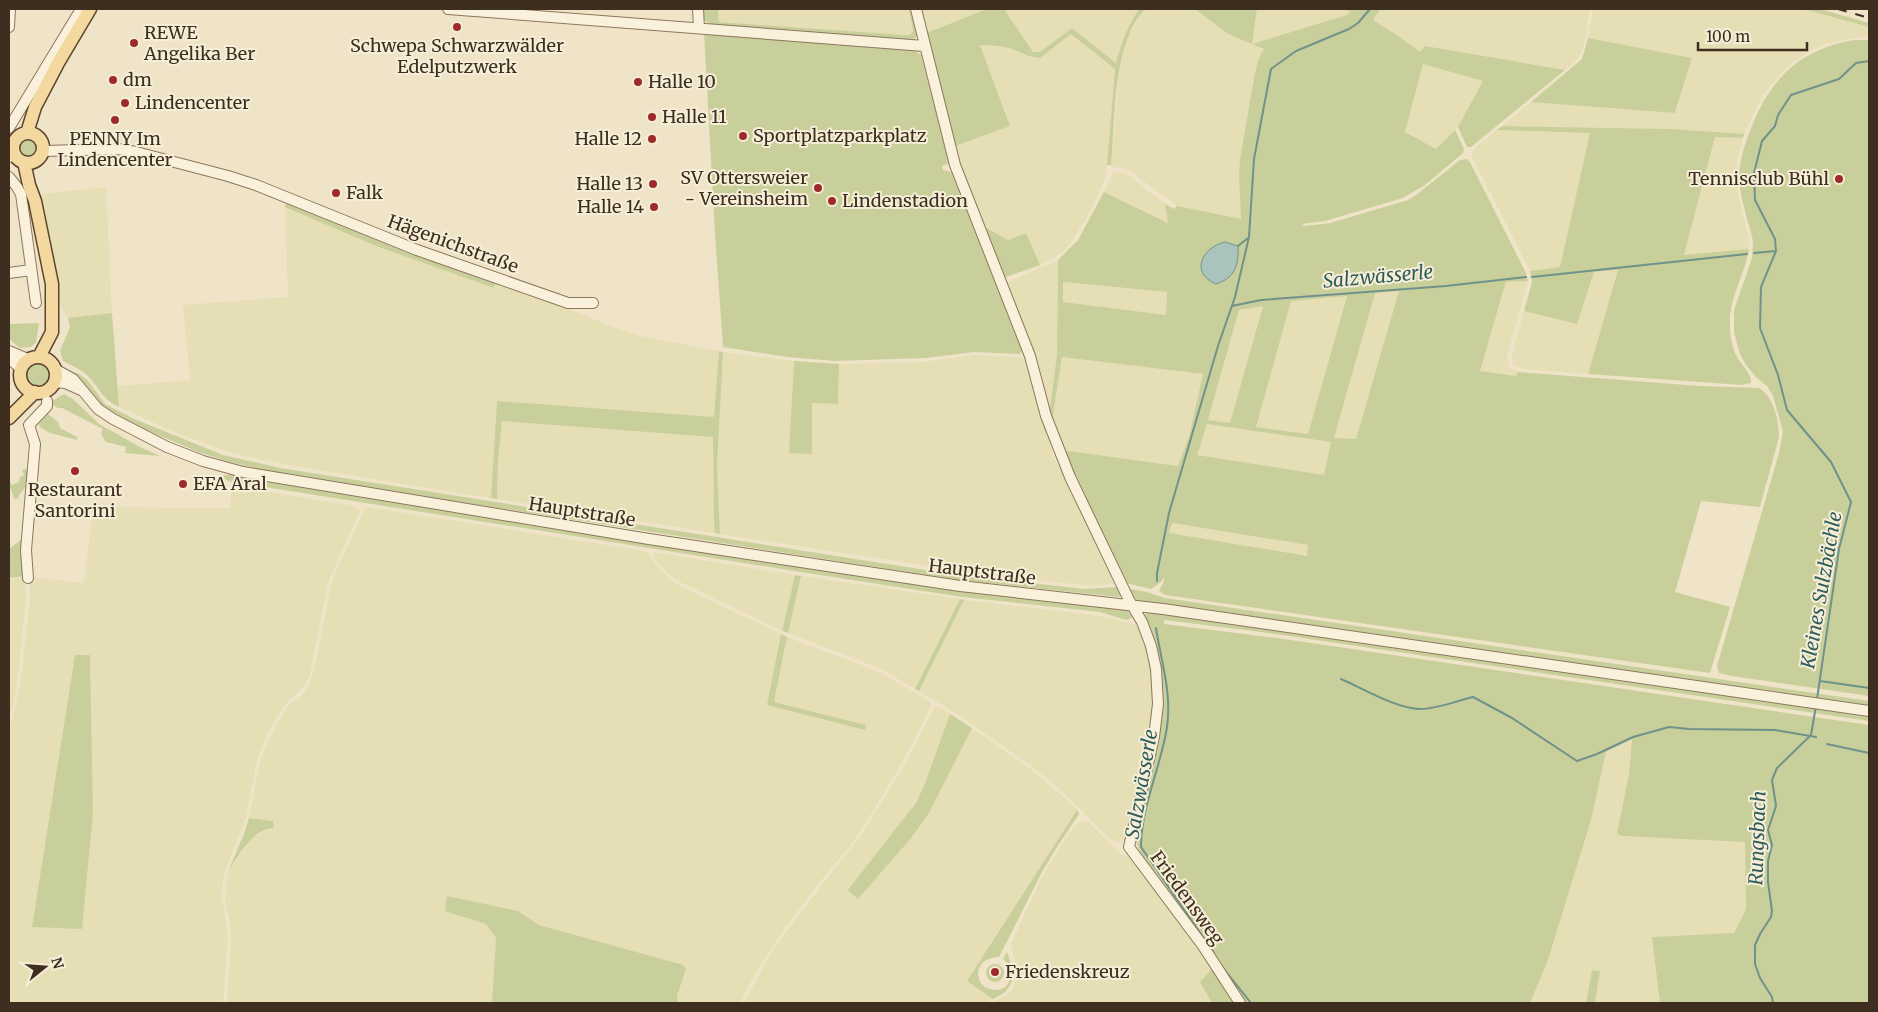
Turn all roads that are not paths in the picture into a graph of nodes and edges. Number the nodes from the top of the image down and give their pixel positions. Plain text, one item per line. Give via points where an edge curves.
1 (10, 9) edge
2 (81, 9) edge
3 (90, 9) edge
4 (97, 9) edge
5 (448, 9) edge
6 (698, 9) edge
7 (916, 9) edge
8 (9, 27) edge
9 (699, 28) junction
10 (73, 39) junction
11 (924, 46) junction
12 (9, 128) edge
13 (33, 135) junction
14 (25, 157) edge
15 (9, 177) edge
16 (32, 270) junction
17 (9, 273) edge
18 (36, 303) dead end
19 (593, 303) dead end
20 (9, 351) edge
21 (9, 358) edge
22 (41, 366) junction
23 (29, 389) junction
24 (47, 401) dead end
25 (11, 416) edge
26 (28, 578) dead end
27 (1132, 605) junction
28 (1869, 711) edge
29 (1240, 1003) edge

1 - 8 street
2 - 12 street
3 - 10 main road
4 - 10 main road
5 - 9 street
6 - 9 street
7 - 11 street, Friedensweg
9 - 11 street
10 - 13 main road via 35,107
11 - 27 street, Friedensweg via 955,165 1030,356 1049,424 1070,477
13 - 14 main road via 42,144
13 - 14 main road via 17,138 13,148
14 - 19 street, Hägenichstraße via 118,148 205,169 256,185 417,250 568,303
14 - 22 main road via 52,284 53,341
15 - 16 street via 21,194
16 - 17 street
16 - 18 street
20 - 22 street, Hauptstraße
21 - 22 street, Hauptstraße
22 - 23 main road via 21,381
22 - 23 main road via 45,391
22 - 27 street, Hauptstraße via 65,384 82,390 104,414 167,447 243,472 960,586
23 - 25 main road
24 - 26 street via 47,406 29,425 35,444 26,550
27 - 28 street, Hauptstraße
27 - 29 street, Friedensweg via 1151,646 1158,704 1129,848 1204,946

